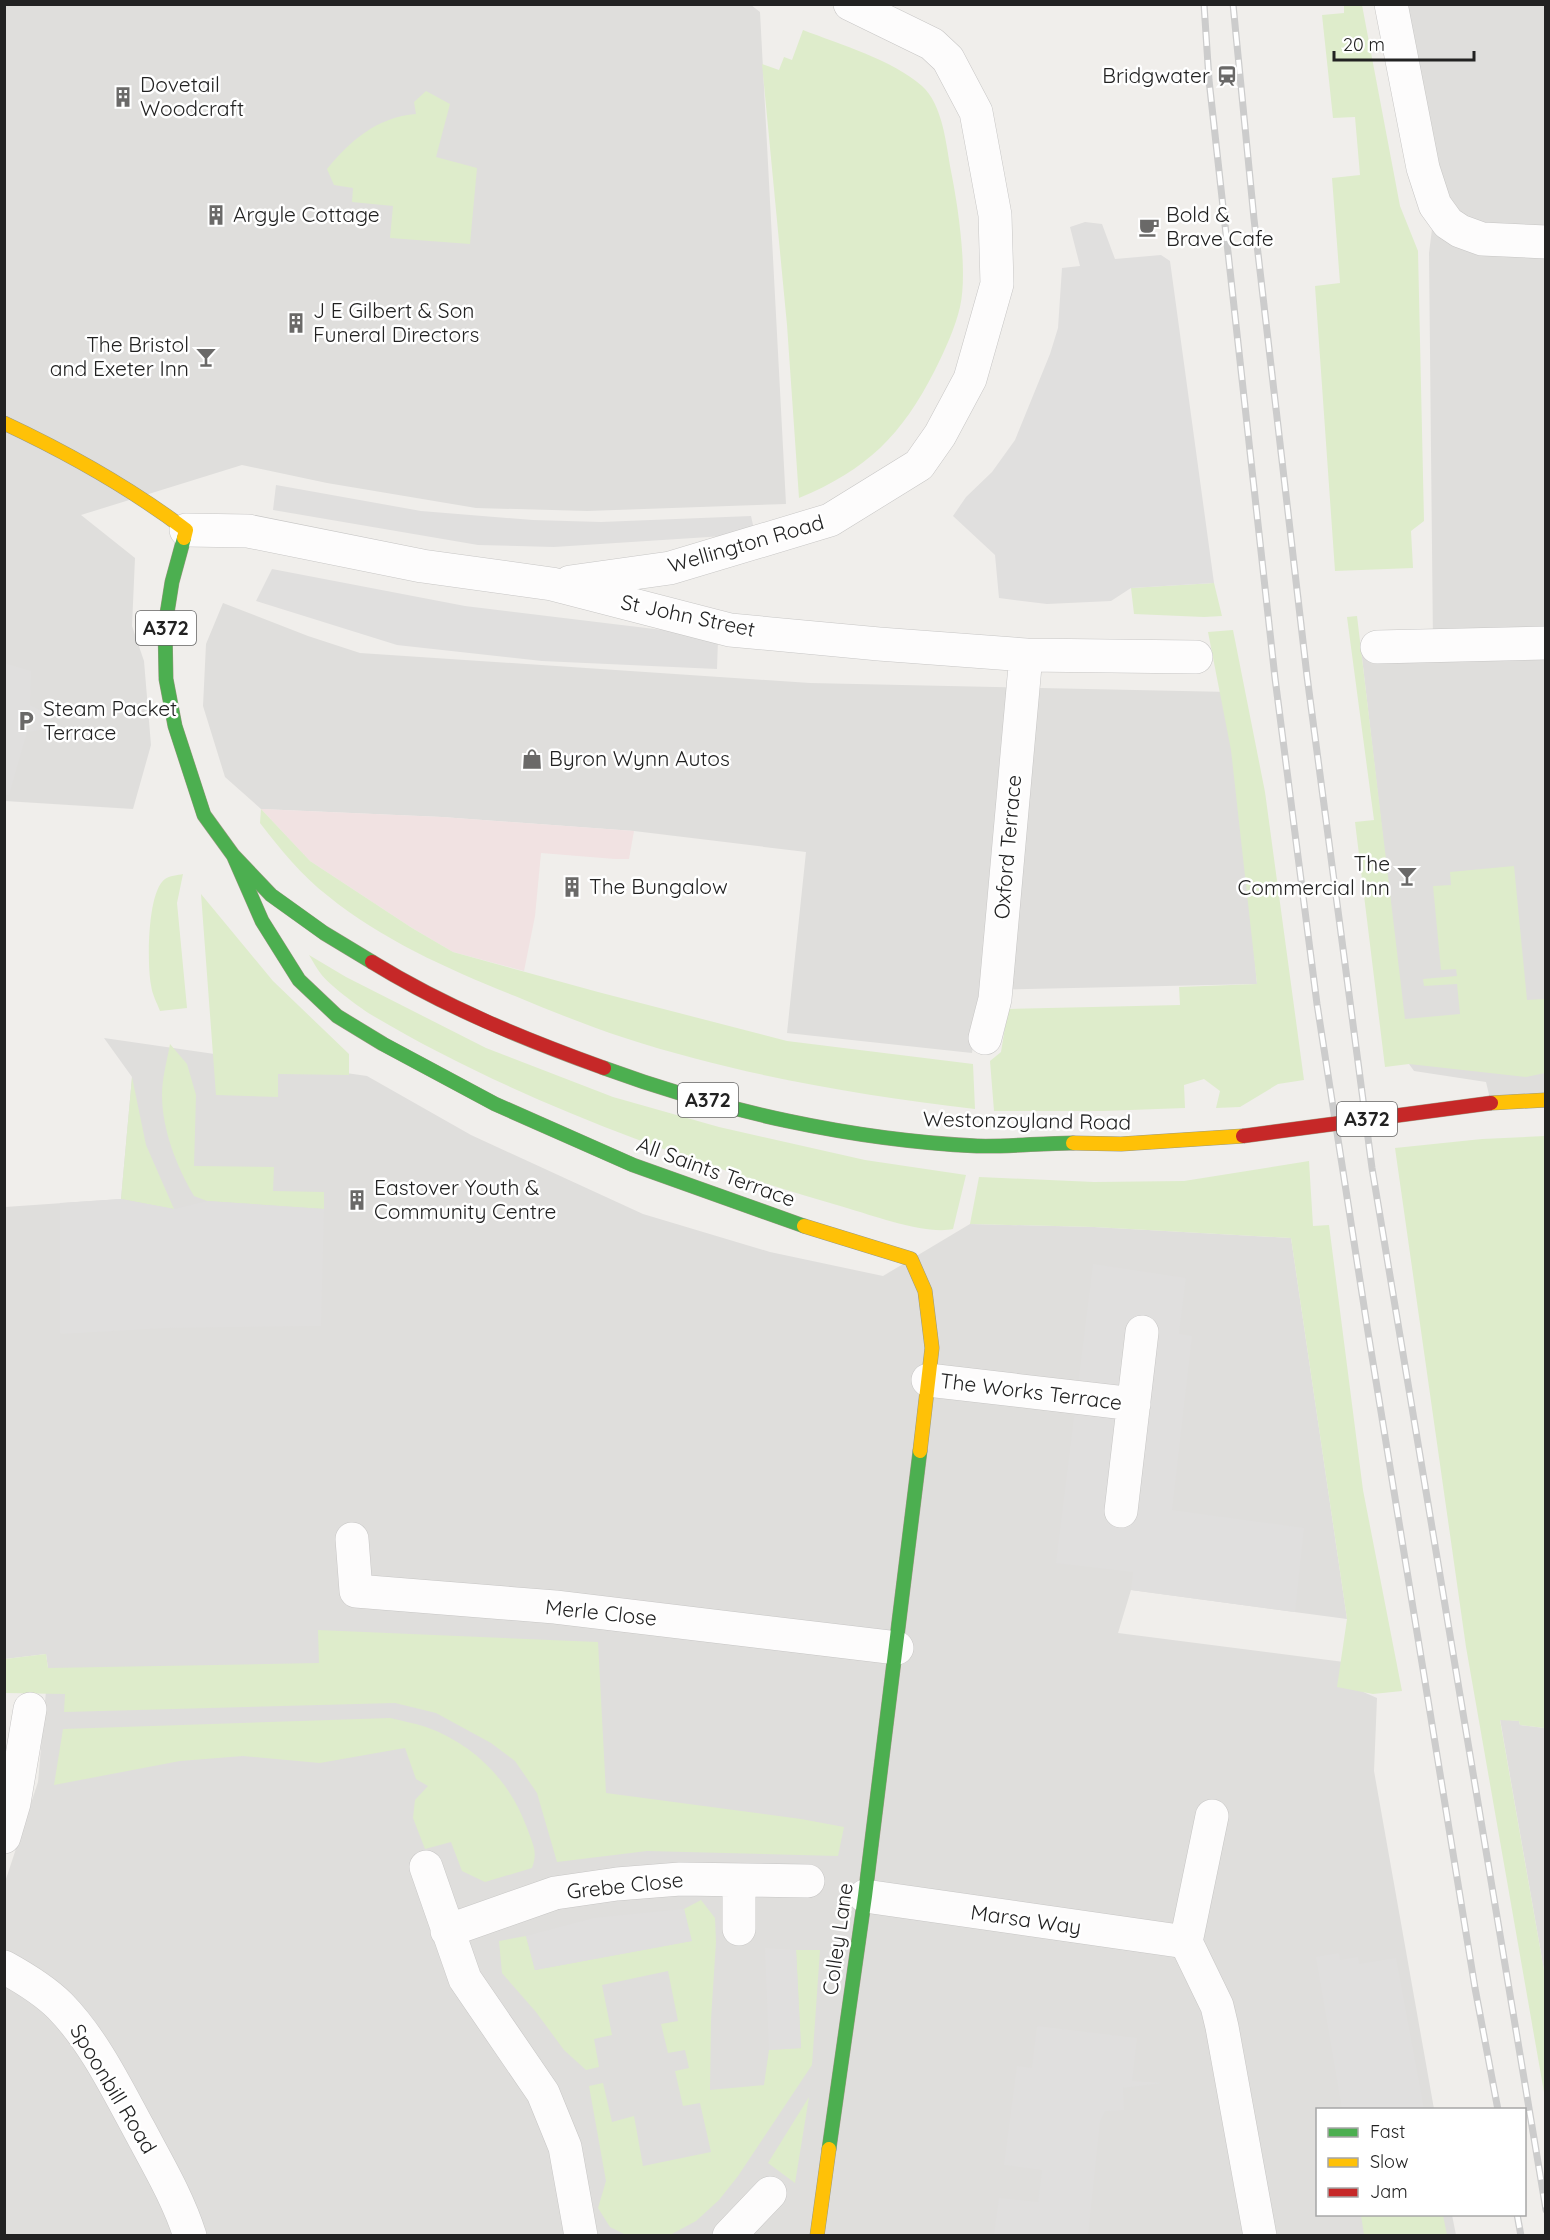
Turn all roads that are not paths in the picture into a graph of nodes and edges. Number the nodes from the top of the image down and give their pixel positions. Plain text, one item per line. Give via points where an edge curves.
1 (850, 4) edge
2 (1391, 4) edge
3 (1545, 242) edge
4 (4, 423) edge
5 (186, 530) junction
6 (552, 584) junction
7 (1545, 643) edge
8 (1377, 647) dead end
9 (1026, 656) junction
10 (1196, 657) dead end
11 (233, 855) junction
12 (985, 1038) dead end
13 (1545, 1100) edge
14 (1142, 1332) dead end
15 (928, 1380) junction
16 (1134, 1404) junction
17 (1121, 1511) dead end
18 (352, 1539) dead end
19 (897, 1648) junction
20 (30, 1709) dead end
21 (1212, 1816) dead end
22 (4, 1837) edge
23 (426, 1867) dead end
24 (739, 1880) junction
25 (808, 1881) dead end
26 (865, 1896) junction
27 (739, 1929) dead end
28 (447, 1931) junction
29 (1186, 1942) junction
30 (4, 1967) edge
31 (770, 2193) dead end
32 (190, 2235) edge
33 (581, 2235) edge
34 (729, 2235) edge
35 (817, 2235) edge
36 (1260, 2235) edge

1 - 6 street, Wellington Road via 932,44 948,59 976,112 995,215 997,284 970,379 919,465 830,520 670,568
2 - 3 street via 1423,168 1435,205 1460,231 1482,239
4 - 5 main road via 95,467 148,500
5 - 6 street, St John Street via 248,531 422,566
5 - 11 main road, Westonzoyland Road / A372 via 165,626 166,679 175,726 204,815
6 - 9 street, St John Street via 730,630
7 - 8 street
9 - 10 street, St John Street
9 - 12 street, Oxford Terrace via 995,999
11 - 13 main road, Westonzoyland Road / A372, bridge via 271,895 324,933 413,987 525,1039 645,1083 774,1118 896,1139 979,1146 1121,1144 1243,1136 1491,1103
11 - 15 main road, All Saints Terrace via 262,921 299,980 338,1016 383,1044 495,1104 633,1165 826,1234 911,1259 925,1291 932,1348
14 - 16 street
15 - 16 street, The Works Terrace
15 - 19 main road, All Saints Terrace
16 - 17 street
18 - 19 street, Merle Close via 356,1591 555,1607
19 - 26 main road, Colley Lane
20 - 22 street via 14,1803
21 - 29 street
23 - 28 street
24 - 25 street, Grebe Close
24 - 27 street
24 - 28 street, Grebe Close via 680,1879 555,1893
26 - 29 street, Marsa Way
26 - 35 main road, Colley Lane
28 - 33 street via 465,1979 543,2093 565,2147
29 - 36 street via 1217,2006
30 - 32 street, Spoonbill Road via 39,1988 77,2025 170,2186
31 - 34 street

